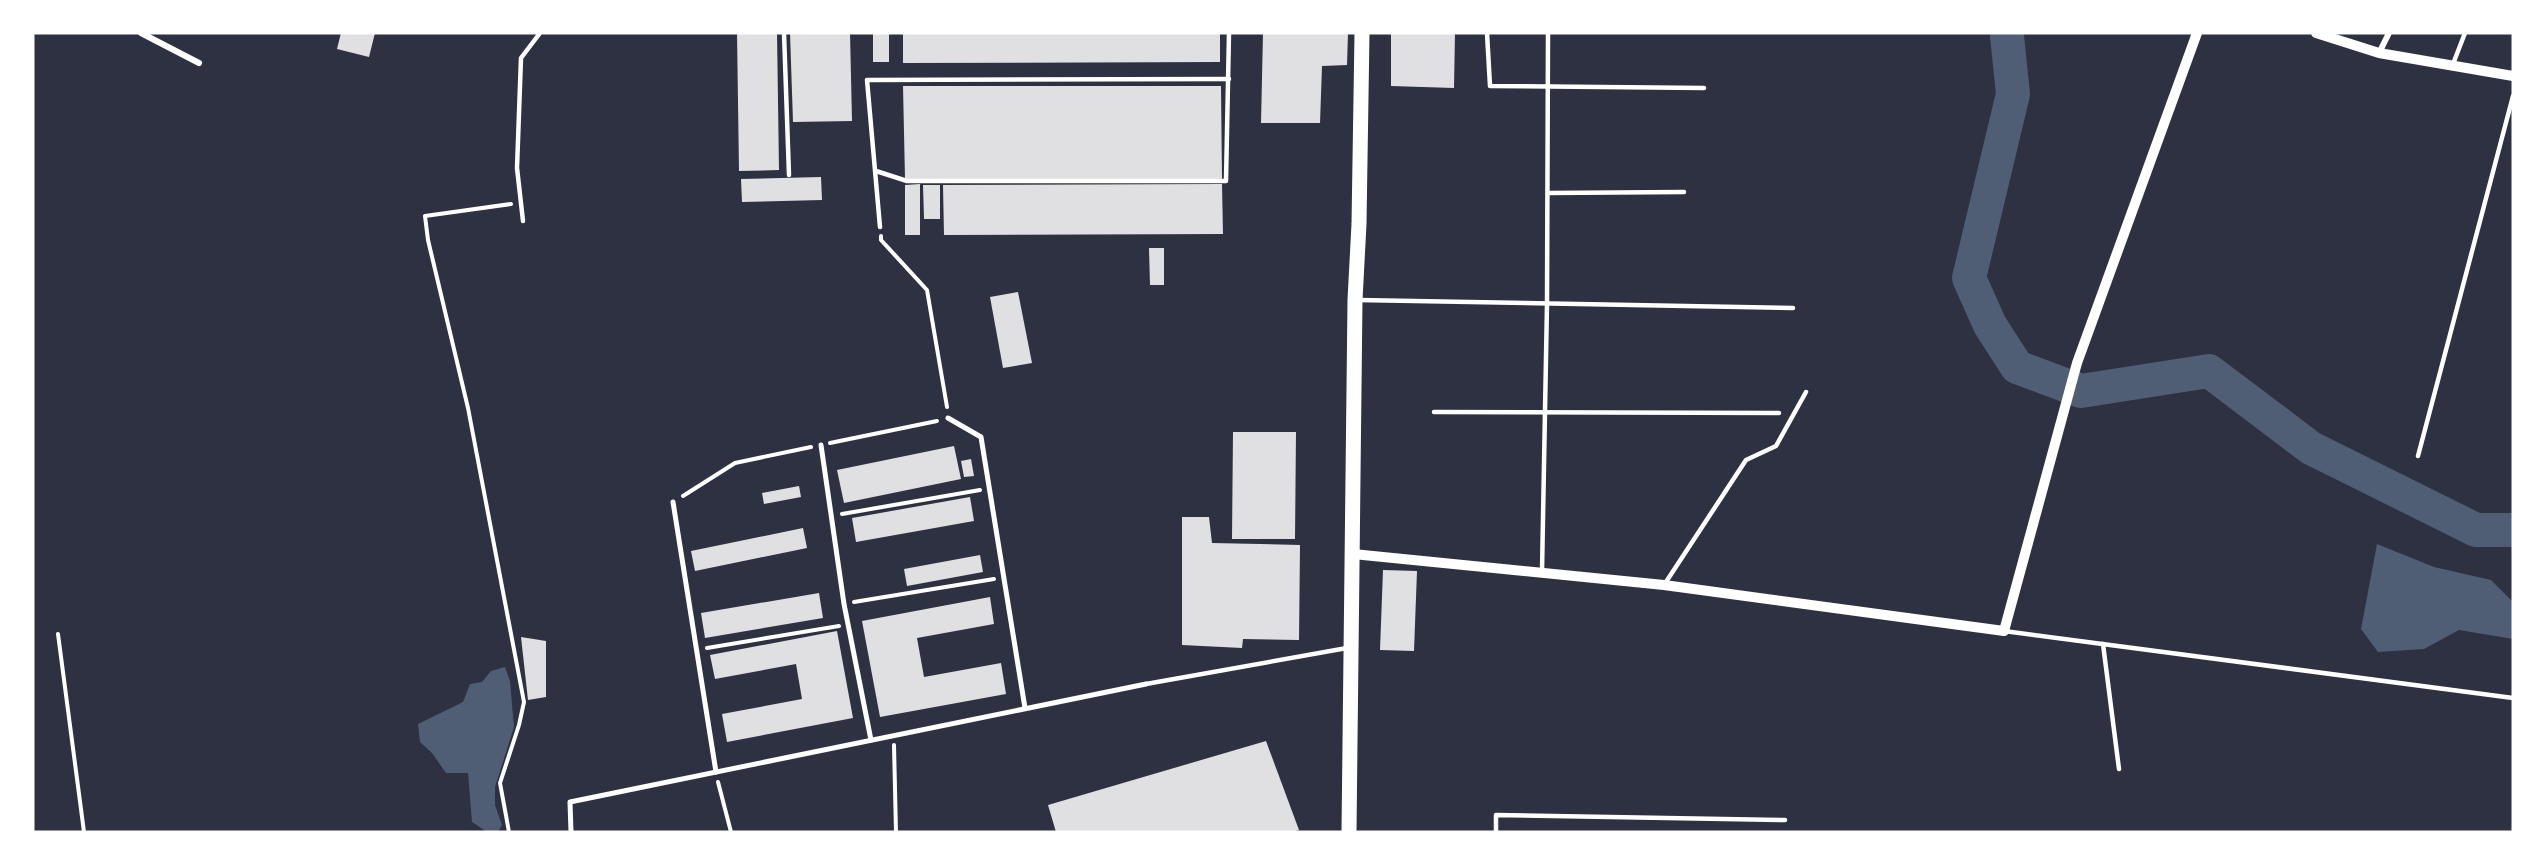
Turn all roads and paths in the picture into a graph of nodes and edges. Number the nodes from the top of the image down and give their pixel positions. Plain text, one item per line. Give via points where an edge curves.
1 (141, 33) edge
2 (540, 33) edge
3 (784, 33) edge
4 (1229, 33) edge
5 (1362, 33) edge
6 (1487, 33) edge
7 (1548, 33) edge
8 (2197, 33) edge
9 (2316, 33) edge
10 (2389, 33) edge
11 (2465, 33) edge
12 (2379, 53) junction
13 (199, 63) dead end
14 (2452, 66) junction
15 (2513, 76) edge
16 (1229, 79) junction
17 (1548, 87) junction
18 (1704, 88) dead end
19 (2513, 96) edge
20 (876, 171) junction
21 (789, 176) dead end
22 (1684, 192) dead end
23 (1548, 193) junction
24 (520, 202) junction
25 (523, 221) dead end
26 (880, 227) joint
27 (1355, 300) junction
28 (1547, 304) junction
29 (1793, 308) dead end
30 (1806, 393) dead end
31 (1434, 412) dead end
32 (1546, 412) junction
33 (1779, 413) dead end
34 (948, 418) junction
35 (821, 445) junction
36 (2418, 456) dead end
37 (989, 489) junction
38 (674, 502) joint
39 (832, 516) junction
40 (1353, 554) junction
41 (1542, 572) junction
42 (1004, 577) junction
43 (1664, 585) junction
44 (844, 604) junction
45 (848, 625) junction
46 (2004, 631) junction
47 (58, 634) dead end
48 (2103, 644) junction
49 (1351, 648) junction
50 (695, 650) junction
51 (1146, 684) joint
52 (2513, 698) edge
53 (1025, 708) junction
54 (894, 736) junction
55 (871, 741) junction
56 (2119, 769) dead end
57 (716, 772) junction
58 (1785, 820) dead end
59 (84, 832) edge
60 (509, 832) edge
61 (571, 832) edge
62 (731, 832) edge
63 (896, 832) edge
64 (1349, 832) edge
65 (1496, 832) edge

1 - 13 street
2 - 24 lane via 522,58 517,168
3 - 21 lane
4 - 16 lane
5 - 27 main road
6 - 17 lane via 1490,86
7 - 17 lane
8 - 46 street via 2077,363
9 - 12 street
10 - 12 street
11 - 14 lane
12 - 14 street
14 - 15 street
16 - 20 lane via 867,80
16 - 20 lane via 1226,181 907,181
17 - 18 lane
17 - 23 lane
19 - 36 lane
20 - 26 lane
22 - 23 lane
23 - 28 lane
24 - 25 lane
24 - 60 path via 425,216 468,408 524,702 500,783
26 - 34 path via 881,240 927,290
27 - 28 lane
27 - 40 main road
28 - 29 lane
28 - 32 lane
30 - 43 lane via 1776,446 1746,460
31 - 32 lane
32 - 33 lane
32 - 41 lane
34 - 35 path
34 - 37 street via 981,437
35 - 38 path via 735,463
35 - 39 street
37 - 39 path
37 - 42 street
38 - 50 street
39 - 44 street
40 - 41 street
40 - 49 main road
41 - 43 street
42 - 44 path
42 - 53 street
43 - 46 street
44 - 45 street
45 - 50 path
45 - 55 street
46 - 48 lane
47 - 59 path
48 - 52 lane
48 - 56 lane
49 - 51 lane
49 - 64 main road
50 - 57 street
51 - 53 street
53 - 54 street
54 - 55 street
54 - 63 path
55 - 57 street
57 - 61 street via 570,802
57 - 62 path
58 - 65 lane via 1496,815

